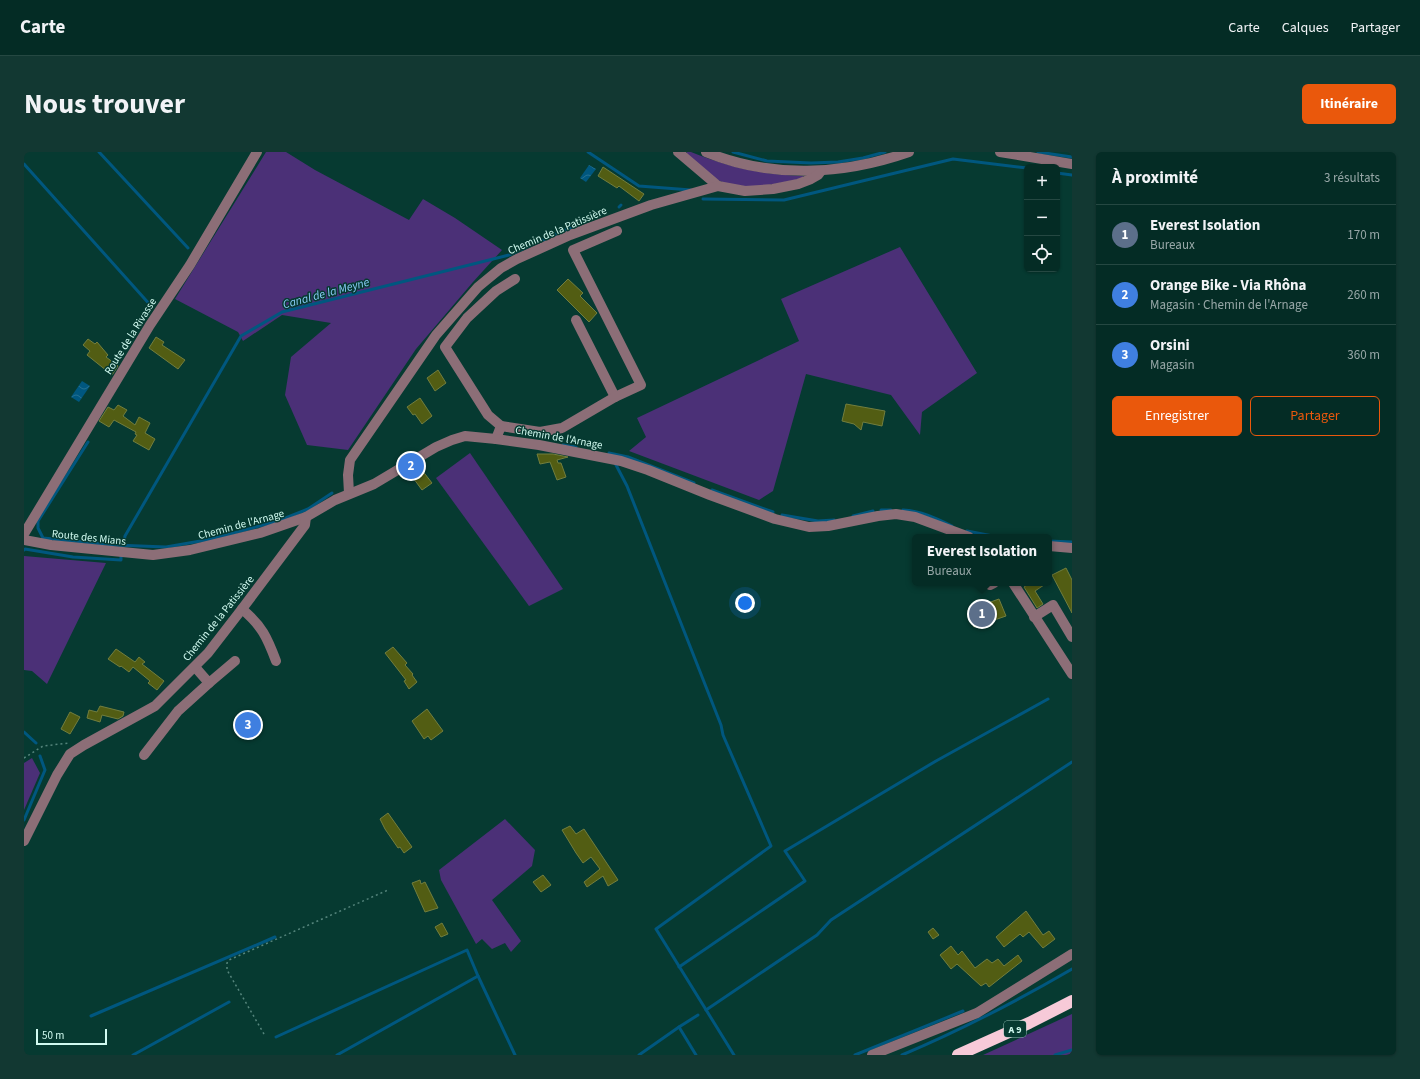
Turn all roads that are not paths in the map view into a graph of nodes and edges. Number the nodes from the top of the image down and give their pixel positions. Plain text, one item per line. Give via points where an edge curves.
1 (258, 152) edge
2 (678, 152) edge
3 (706, 152) edge
4 (909, 152) edge
5 (1000, 152) edge
6 (1072, 164) edge
7 (821, 171) junction
8 (718, 186) junction
9 (617, 231) dead end
10 (515, 279) dead end
11 (576, 320) dead end
12 (615, 397) junction
13 (501, 426) junction
14 (496, 438) junction
15 (349, 493) junction
16 (306, 517) junction
17 (24, 534) edge
18 (961, 534) edge
19 (24, 540) edge
20 (1052, 546) edge
21 (1072, 548) edge
22 (153, 555) joint
23 (1015, 586) edge
24 (242, 609) junction
25 (1034, 617) junction
26 (1072, 637) edge
27 (276, 660) dead end
28 (235, 662) dead end
29 (195, 667) junction
30 (1072, 674) edge
31 (209, 683) junction
32 (144, 755) dead end
33 (24, 841) edge
34 (1072, 954) edge
35 (1072, 1001) edge
36 (872, 1055) edge
37 (958, 1055) edge

1 - 17 street, Route de la Rivasse
2 - 8 street
3 - 7 street via 771,169
4 - 7 street via 850,168
5 - 6 street
7 - 8 street, Chemin de la Patissière via 812,179 773,189 745,191
8 - 15 street, Chemin de la Patissière via 651,205 570,235 501,268 478,287 436,335 350,460
9 - 12 street via 573,250 641,385
10 - 13 street via 496,291 467,318 445,347 488,415
11 - 12 street
12 - 13 street via 562,428 540,432
13 - 14 street
14 - 15 street, Chemin de l'Arnage via 465,436 452,440 374,484
14 - 18 street, Chemin de l'Arnage via 621,461 775,519 809,527 896,514 915,517
15 - 16 street, Chemin de l'Arnage
16 - 22 street, Chemin de l'Arnage via 260,533 190,550
16 - 24 street, Chemin de la Patissière via 305,525
19 - 22 street, Route des Mians
20 - 21 street
23 - 25 street
24 - 27 street via 265,634
24 - 29 street, Chemin de la Patissière
25 - 26 street via 1053,605
25 - 30 street
28 - 31 street
29 - 31 street
29 - 33 street, Chemin de la Patissière via 155,706 70,754
31 - 32 street via 178,711
34 - 36 street via 977,1013
35 - 37 highway, A 9

